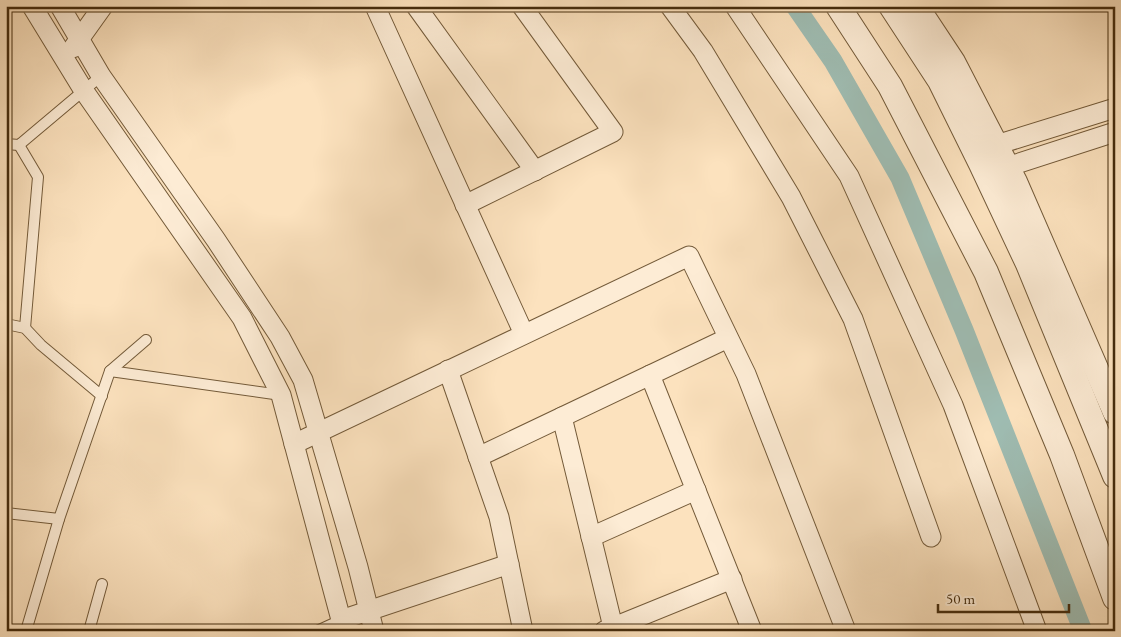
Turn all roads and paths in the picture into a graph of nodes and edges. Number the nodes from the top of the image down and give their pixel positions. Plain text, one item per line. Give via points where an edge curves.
1 (32, 6) edge
2 (60, 6) edge
3 (103, 6) edge
4 (416, 6) edge
5 (522, 6) edge
6 (670, 6) edge
7 (735, 6) edge
8 (838, 6) edge
9 (891, 6) edge
10 (916, 6) edge
11 (381, 9) edge
12 (79, 39) junction
13 (65, 59) junction
14 (101, 76) junction
15 (84, 91) junction
16 (1115, 108) edge
17 (1115, 132) edge
18 (6, 144) edge
19 (19, 145) junction
20 (996, 145) junction
21 (981, 164) junction
22 (1007, 167) junction
23 (535, 171) junction
24 (465, 205) junction
25 (6, 324) edge
26 (25, 328) junction
27 (524, 334) junction
28 (728, 338) junction
29 (146, 340) dead end
30 (448, 370) junction
31 (110, 371) junction
32 (650, 375) junction
33 (281, 395) junction
34 (102, 396) junction
35 (1115, 412) edge
36 (562, 417) junction
37 (318, 432) junction
38 (294, 444) junction
39 (478, 457) junction
40 (1115, 476) edge
41 (696, 490) junction
42 (6, 513) edge
43 (59, 519) junction
44 (591, 537) junction
45 (931, 537) dead end
46 (509, 564) junction
47 (732, 579) junction
48 (102, 584) dead end
49 (1115, 598) edge
50 (369, 611) junction
51 (343, 626) edge
52 (609, 629) edge
53 (26, 631) edge
54 (89, 631) edge
55 (317, 631) edge
56 (374, 631) edge
57 (523, 631) edge
58 (752, 631) edge
59 (846, 631) edge
60 (1037, 631) edge

1 - 13 street
2 - 12 street
3 - 12 street
4 - 23 street
5 - 23 street via 613,132
6 - 45 street via 704,51 791,197 853,319
7 - 60 street via 849,176 953,405
8 - 49 street via 890,86 986,272 1062,455
9 - 21 street via 940,81
10 - 20 street via 953,62
11 - 24 street
12 - 13 street
12 - 14 street
13 - 15 street
14 - 15 lane
14 - 37 street via 280,337 303,380
15 - 19 lane
15 - 33 street via 242,318
16 - 20 street
17 - 22 street
18 - 19 lane
19 - 26 lane via 38,177
20 - 21 street
20 - 22 street
21 - 22 street
21 - 40 street via 1028,264
22 - 35 street
23 - 24 street
24 - 27 street
25 - 26 lane
26 - 34 lane
27 - 28 street via 689,256
27 - 30 street
28 - 32 street
28 - 59 street via 746,374
29 - 31 lane
30 - 37 street
30 - 39 street
31 - 33 lane
31 - 34 lane
32 - 36 street
32 - 41 street
33 - 38 street
34 - 43 lane
36 - 39 street
36 - 44 street
37 - 38 street
37 - 50 street
38 - 51 street
39 - 46 street via 499,517
41 - 44 street
41 - 47 street
42 - 43 lane
43 - 53 lane
44 - 52 street
46 - 50 street
46 - 57 street
47 - 52 street
47 - 58 street
48 - 54 lane
50 - 51 street
50 - 56 street
51 - 55 lane

